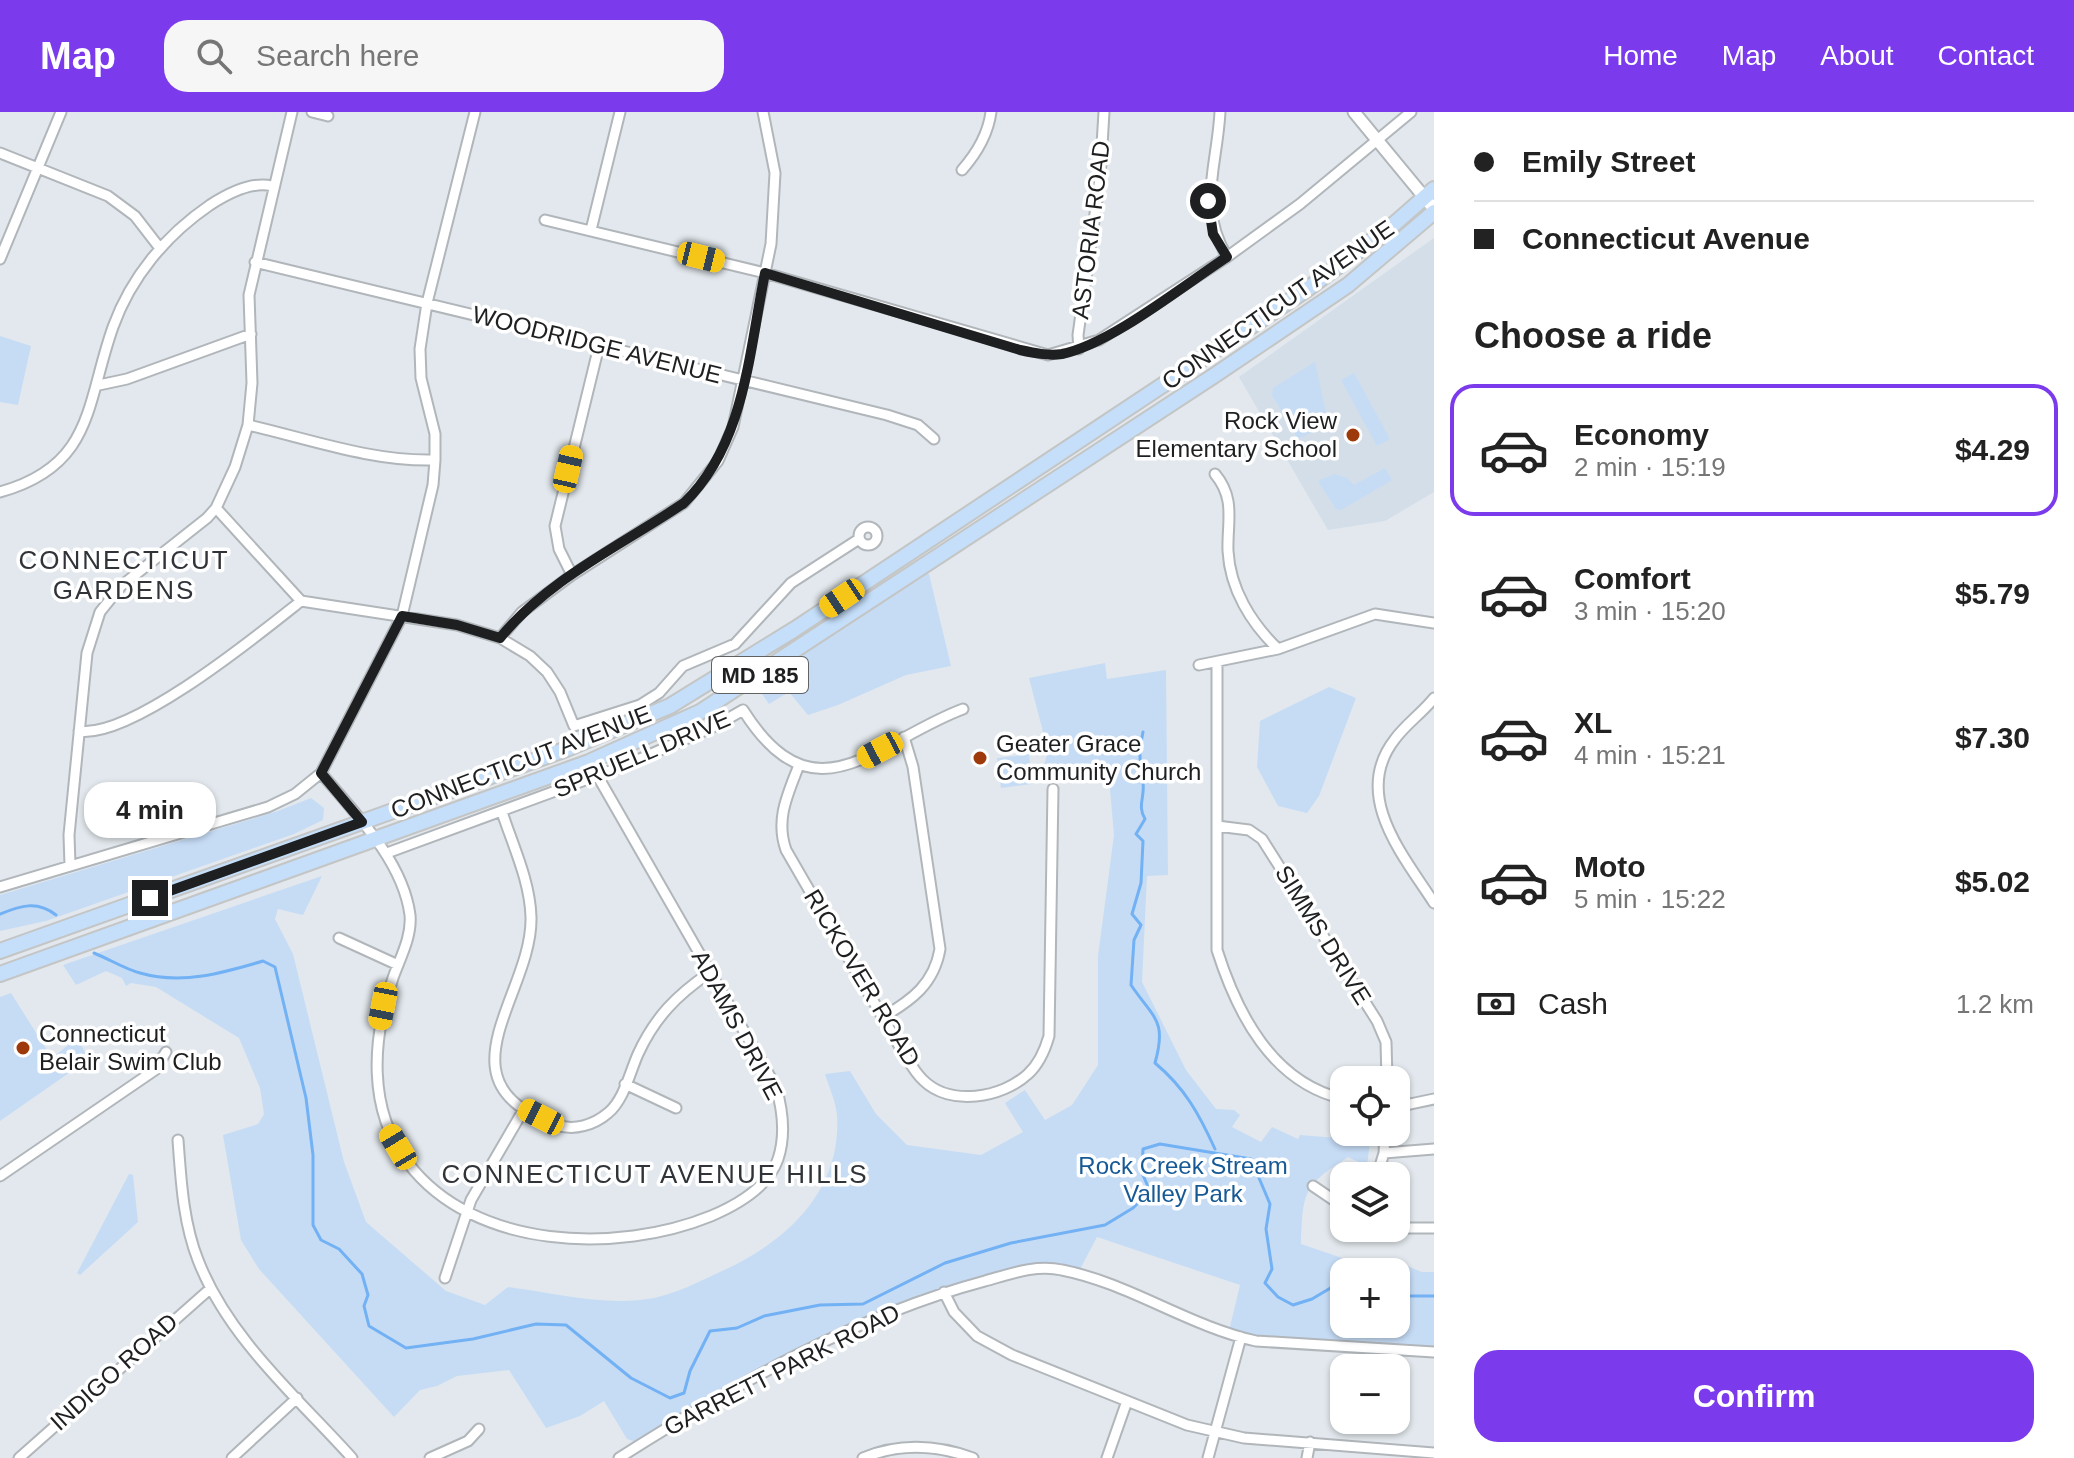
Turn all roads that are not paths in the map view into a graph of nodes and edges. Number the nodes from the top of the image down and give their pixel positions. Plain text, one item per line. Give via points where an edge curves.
1 (61, 112) edge
2 (292, 112) edge
3 (312, 112) edge
4 (475, 112) edge
5 (620, 112) edge
6 (763, 112) edge
7 (991, 112) edge
8 (1104, 112) edge
9 (1220, 112) edge
10 (1354, 112) edge
11 (1411, 112) edge
12 (328, 116) dead end
13 (1377, 143) junction
14 (0, 153) edge
15 (37, 168) junction
16 (962, 170) dead end
17 (272, 186) junction
18 (1432, 202) edge
19 (545, 220) dead end
20 (591, 230) junction
21 (159, 247) junction
22 (1227, 257) junction
23 (0, 259) edge
24 (255, 262) junction
25 (765, 273) junction
26 (427, 303) junction
27 (251, 334) junction
28 (599, 346) junction
29 (1079, 349) junction
30 (743, 381) junction
31 (99, 385) junction
32 (248, 425) junction
33 (934, 439) dead end
34 (435, 460) junction
35 (1215, 474) dead end
36 (0, 492) edge
37 (216, 508) junction
38 (859, 539) dead end
39 (572, 575) junction
40 (301, 601) junction
41 (402, 616) junction
42 (1434, 623) edge
43 (500, 638) junction
44 (1278, 649) junction
45 (1217, 663) junction
46 (1199, 665) dead end
47 (1434, 698) edge
48 (963, 709) dead end
49 (79, 731) junction
50 (904, 737) junction
51 (799, 765) junction
52 (321, 773) junction
53 (597, 775) junction
54 (1053, 789) dead end
55 (502, 812) junction
56 (362, 822) junction
57 (1217, 826) junction
58 (372, 839) junction
59 (387, 853) junction
60 (70, 865) junction
61 (0, 887) edge
62 (1434, 903) edge
63 (339, 938) dead end
64 (72, 948) junction
65 (0, 951) edge
66 (398, 965) junction
67 (709, 973) junction
68 (0, 974) edge
69 (0, 981) edge
70 (883, 1017) junction
71 (166, 1052) dead end
72 (1387, 1066) edge
73 (625, 1084) junction
74 (1330, 1094) edge
75 (1434, 1099) edge
76 (1410, 1104) edge
77 (676, 1108) dead end
78 (524, 1109) junction
79 (178, 1140) dead end
80 (1384, 1146) edge
81 (1434, 1149) edge
82 (1384, 1153) junction
83 (1381, 1162) edge
84 (0, 1176) edge
85 (1313, 1186) dead end
86 (1330, 1198) edge
87 (467, 1211) junction
88 (1410, 1228) edge
89 (1434, 1228) edge
90 (445, 1278) dead end
91 (211, 1288) junction
92 (944, 1292) junction
93 (1241, 1337) junction
94 (1434, 1352) edge
95 (297, 1398) junction
96 (1127, 1401) junction
97 (479, 1429) dead end
98 (1216, 1433) junction
99 (1310, 1442) junction
100 (1434, 1453) edge
101 (19, 1458) edge
102 (232, 1458) edge
103 (352, 1458) edge
104 (430, 1458) edge
105 (619, 1458) edge
106 (863, 1458) edge
107 (973, 1458) edge
108 (1107, 1458) edge
109 (1208, 1458) edge
110 (1307, 1458) edge

1 - 15 street
2 - 17 street
3 - 12 street
4 - 26 street
5 - 20 street
6 - 25 street via 775,203
7 - 16 street via 986,134
8 - 29 street, ASTORIA ROAD
9 - 22 street via 1208,201 1213,234
10 - 13 street
11 - 13 street
13 - 18 street
13 - 22 street
14 - 15 street
15 - 21 street via 108,196 135,216
15 - 23 street
17 - 21 street via 246,187 217,201
17 - 24 street
18 - 56 main road, CONNECTICUT AVENUE / MD 185 via 712,682 620,729
18 - 58 main road, CONNECTICUT AVENUE / MD 185 via 1348,285 734,693 629,746
19 - 20 street
20 - 25 street
21 - 31 street via 114,326
22 - 29 street
24 - 26 street, WOODRIDGE AVENUE
24 - 27 street via 249,295
25 - 29 street via 1020,350 1048,355
25 - 30 street
26 - 28 street, WOODRIDGE AVENUE
26 - 34 street via 420,362
27 - 31 street
27 - 32 street
28 - 30 street, WOODRIDGE AVENUE
28 - 39 street via 555,526
30 - 33 street, WOODRIDGE AVENUE via 906,420
30 - 39 street via 733,427 697,490
31 - 36 street via 81,432 58,462 40,477
32 - 34 street via 408,461
32 - 37 street
34 - 41 street
35 - 44 street via 1230,509 1231,579 1258,627
37 - 40 street
37 - 49 street via 121,586 100,612 87,653
38 - 43 street via 791,583 735,644 683,666 640,705 574,726 547,672
39 - 43 street via 522,612
40 - 41 street
40 - 49 street via 236,653 165,698 107,729
41 - 43 street
41 - 52 street
42 - 44 street via 1375,614
44 - 45 street
45 - 46 street
45 - 57 street
47 - 62 street via 1394,740 1383,759 1377,792 1393,839
48 - 50 street, SPRUELL DRIVE
49 - 60 street
50 - 51 street, SPRUELL DRIVE via 841,768
50 - 70 street via 940,949 938,963 913,1000
51 - 53 street, SPRUELL DRIVE via 761,738 743,710
51 - 70 street, RICKOVER ROAD via 782,812 781,834
52 - 56 street, ADAMS DRIVE
52 - 60 street via 268,807
53 - 55 street, SPRUELL DRIVE
53 - 67 street, ADAMS DRIVE
54 - 70 street, RICKOVER ROAD via 1051,1021 1037,1064 1003,1090 974,1098 957,1096 923,1080
55 - 59 street, SPRUELL DRIVE
55 - 78 street via 526,881 531,919 522,969 493,1052 496,1073
56 - 58 street, ADAMS DRIVE
56 - 65 main road, CONNECTICUT AVENUE / MD 185
57 - 72 street, SIMMS DRIVE via 1249,830 1262,839 1377,1021 1386,1042
57 - 74 street via 1217,950 1231,994 1266,1050 1313,1087
58 - 59 street, ADAMS DRIVE
58 - 64 main road, CONNECTICUT AVENUE / MD 185
59 - 66 street, ADAMS DRIVE via 410,914 409,936
60 - 61 street
63 - 66 street
64 - 68 main road, CONNECTICUT AVENUE / MD 185
64 - 69 main road
66 - 87 street, ADAMS DRIVE via 378,1033 381,1111 408,1164
67 - 73 street via 660,1014
67 - 87 street, ADAMS DRIVE via 776,1087 782,1109 778,1159 757,1189 698,1221 618,1237 545,1235
71 - 84 street via 155,1070
73 - 77 street
73 - 78 street via 609,1112 580,1127 559,1126
75 - 76 street
78 - 87 street
79 - 91 street via 190,1231
80 - 82 street
81 - 82 street
82 - 83 street
85 - 86 street
87 - 90 street
88 - 89 street
91 - 95 street via 239,1333
91 - 101 street, INDIGO ROAD
92 - 93 street, GARRETT PARK ROAD via 1027,1269 1060,1269
92 - 96 street via 977,1336
92 - 105 street, GARRETT PARK ROAD via 818,1346 697,1409
93 - 94 street, GARRETT PARK ROAD
93 - 98 street
95 - 102 street
95 - 103 street
96 - 98 street
96 - 108 street
97 - 104 street via 468,1441
98 - 99 street
98 - 109 street
99 - 100 street
99 - 110 street
106 - 107 street via 921,1447

